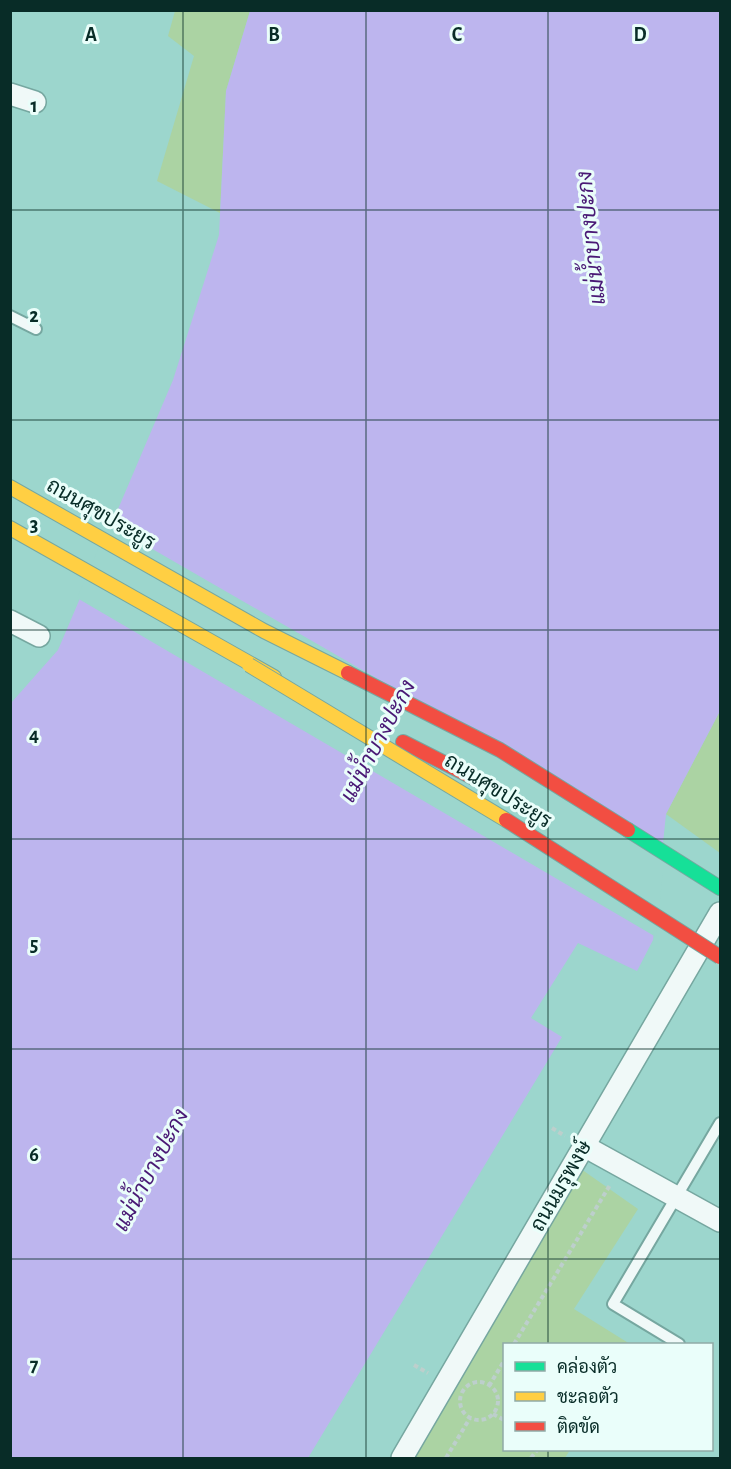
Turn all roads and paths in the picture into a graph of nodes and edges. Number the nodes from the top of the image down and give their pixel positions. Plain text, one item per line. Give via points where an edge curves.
1 (10, 94) edge
2 (35, 102) dead end
3 (10, 316) edge
4 (36, 329) dead end
5 (10, 487) edge
6 (10, 528) edge
7 (10, 621) edge
8 (264, 631) junction
9 (39, 636) dead end
10 (249, 665) junction
11 (340, 685) dead end
12 (398, 724) dead end
13 (720, 888) edge
14 (711, 916) edge
15 (720, 930) edge
16 (720, 957) edge
17 (720, 1123) edge
18 (584, 1146) junction
19 (621, 1166) junction
20 (676, 1195) junction
21 (720, 1221) edge
22 (515, 1343) edge
23 (677, 1343) edge
24 (503, 1363) edge
25 (489, 1386) junction
26 (493, 1414) junction
27 (470, 1418) junction
28 (503, 1419) edge
29 (402, 1458) edge
30 (446, 1458) edge

1 - 2 street
3 - 4 lane
5 - 8 main road, ถนนศุขประยูร
6 - 10 main road, ถนนศุขประยูร
7 - 9 street
8 - 11 main road, ถนนศุขประยูร
8 - 13 main road, ถนนศุขประยูร via 500,750
10 - 12 main road, ถนนศุขประยูร, bridge via 479,781
10 - 16 main road, ถนนศุขประยูร, bridge via 484,806
14 - 15 main road
14 - 18 street, ถนนมรุพงษ์
17 - 20 lane
18 - 19 street
18 - 29 street, ถนนมรุพงษ์
19 - 20 street
19 - 22 path
20 - 21 street
20 - 23 lane via 613,1304
24 - 25 path
25 - 26 path via 498,1402
25 - 27 path via 478,1383 463,1392 460,1404
26 - 27 path via 482,1420
26 - 28 path
27 - 30 path

